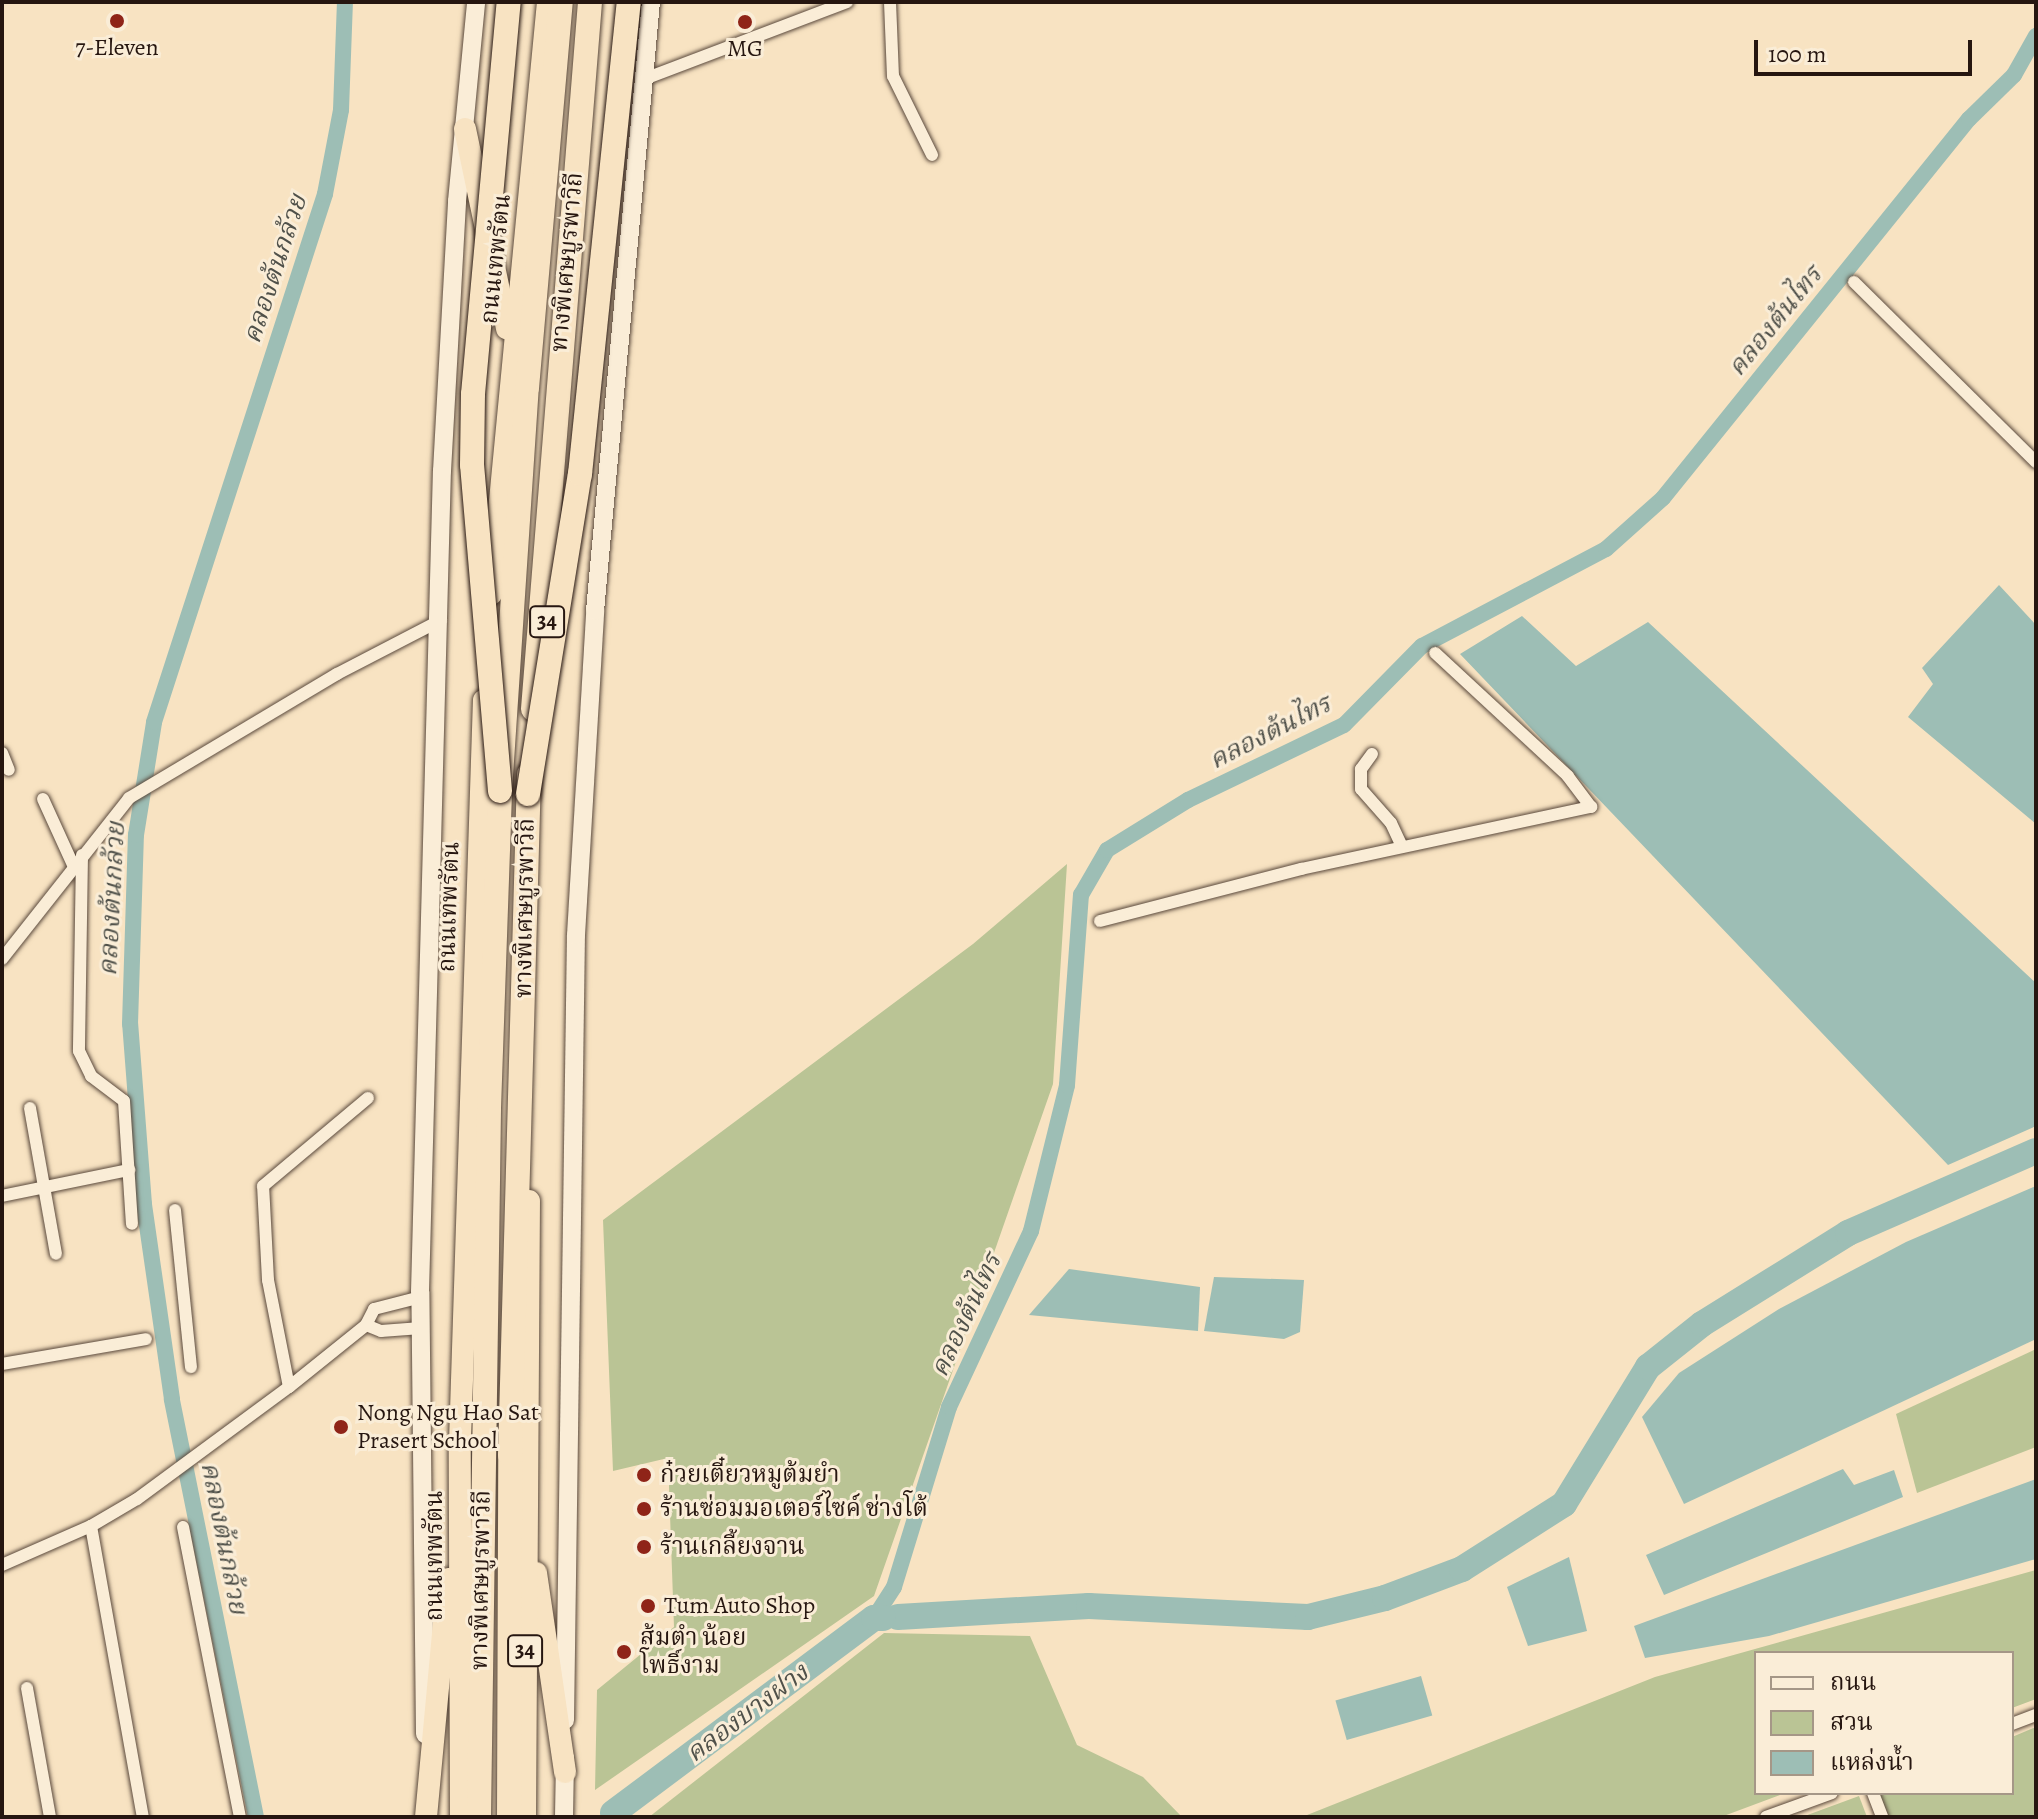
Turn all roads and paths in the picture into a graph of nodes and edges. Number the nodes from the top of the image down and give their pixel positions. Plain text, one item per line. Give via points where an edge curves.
1 (476, 2) edge
2 (509, 2) edge
3 (548, 2) edge
4 (561, 2) edge
5 (590, 2) edge
6 (600, 2) edge
7 (629, 2) edge
8 (651, 2) edge
9 (847, 2) edge
10 (890, 2) edge
11 (647, 78) junction
12 (465, 129) junction
13 (932, 155) dead end
14 (1854, 282) dead end
15 (512, 350) junction
16 (2036, 462) edge
17 (442, 620) junction
18 (1435, 653) dead end
19 (2, 753) edge
20 (1372, 754) dead end
21 (9, 770) dead end
22 (500, 791) junction
23 (528, 794) junction
24 (43, 799) dead end
25 (1402, 847) junction
26 (82, 855) junction
27 (74, 867) junction
28 (1100, 921) dead end
29 (2, 959) edge
30 (368, 1098) dead end
31 (30, 1108) dead end
32 (129, 1170) junction
33 (43, 1188) junction
34 (2, 1196) edge
35 (175, 1210) dead end
36 (132, 1224) dead end
37 (56, 1254) dead end
38 (421, 1297) junction
39 (366, 1325) junction
40 (421, 1328) junction
41 (146, 1339) dead end
42 (2, 1364) edge
43 (191, 1367) dead end
44 (289, 1387) junction
45 (460, 1442) junction
46 (524, 1485) junction
47 (91, 1526) junction
48 (183, 1527) dead end
49 (2, 1565) edge
50 (27, 1688) dead end
51 (2036, 1715) edge
52 (2014, 1723) edge
53 (565, 1772) junction
54 (1826, 1795) edge
55 (1874, 1795) edge
56 (564, 1809) edge
57 (50, 1817) edge
58 (143, 1817) edge
59 (240, 1817) edge
60 (426, 1817) edge
61 (461, 1817) edge
62 (479, 1817) edge
63 (509, 1817) edge
64 (525, 1817) edge
65 (1766, 1817) edge
66 (1882, 1817) edge

1 - 12 main road, ถนนเทพรัตน
2 - 22 highway, bridge via 473,394 472,465
3 - 15 highway, ถนนเทพรัตน
4 - 22 highway, ทางพิเศษบูรพาวิถี, bridge via 526,402
5 - 23 highway, ทางพิเศษบูรพาวิถี, bridge
6 - 46 highway, 34 via 552,538 538,797
7 - 23 highway, bridge via 586,433
8 - 11 main road, 34
9 - 11 street
10 - 13 street via 893,76
11 - 53 main road, 34 via 596,596 577,920
12 - 15 highway
12 - 17 main road, ถนนเทพรัตน via 442,471
14 - 16 street
15 - 45 highway, ถนนเทพรัตน via 476,859
17 - 26 street via 147,784
17 - 38 main road, ถนนเทพรัตน
18 - 25 street via 1568,776 1591,807
19 - 21 street
20 - 25 street via 1361,769 1361,789 1391,823
22 - 62 highway, ทางพิเศษบูรพาวิถี via 489,1108
23 - 63 highway, ทางพิเศษบูรพาวิถี via 510,1455
24 - 27 street
25 - 28 street
26 - 27 street
26 - 32 street via 79,1051 91,1076 124,1101
27 - 29 street
30 - 44 street via 263,1186 268,1280
31 - 33 street
32 - 33 street
32 - 36 street
33 - 34 street
33 - 37 street
35 - 43 street
38 - 39 street via 374,1309
38 - 40 main road, ถนนเทพรัตน
39 - 40 street via 381,1331
39 - 44 street
40 - 60 main road, ถนนเทพรัตน
41 - 42 street
44 - 47 street via 137,1499
45 - 60 highway
45 - 61 highway, ถนนเทพรัตน
46 - 53 highway
46 - 64 highway, 34
47 - 49 street
47 - 58 street
48 - 59 street
50 - 57 street
51 - 52 street
53 - 56 main road, 34
54 - 65 street
55 - 66 street

